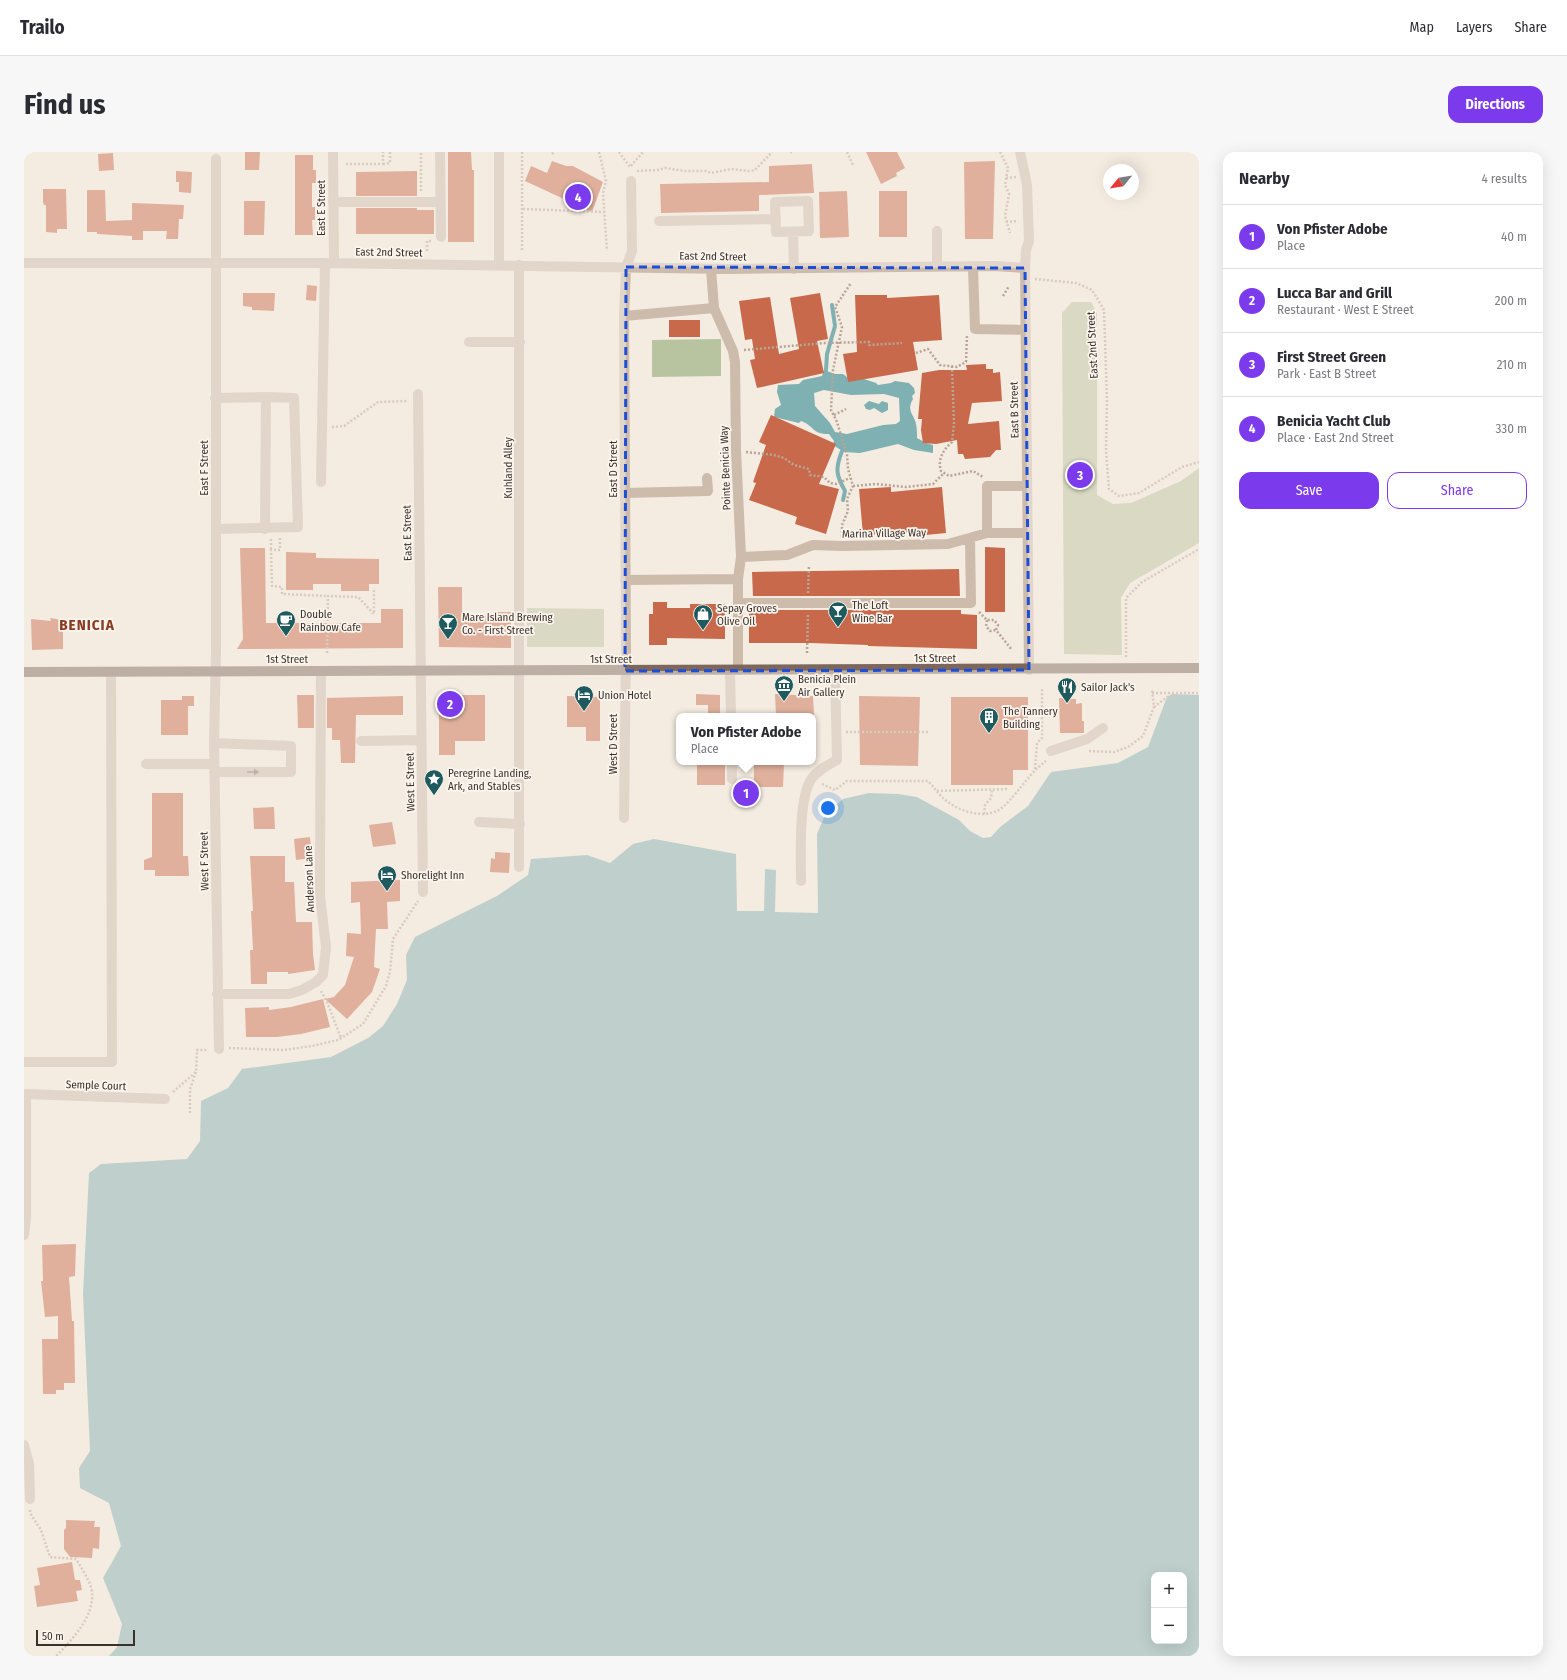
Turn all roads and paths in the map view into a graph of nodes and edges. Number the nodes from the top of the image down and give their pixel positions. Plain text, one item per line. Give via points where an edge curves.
1 (333, 152) edge
2 (383, 152) edge
3 (390, 152) edge
4 (421, 152) edge
5 (440, 152) edge
6 (499, 152) edge
7 (522, 152) edge
8 (599, 152) edge
9 (620, 152) edge
10 (644, 152) edge
11 (772, 152) edge
12 (790, 152) edge
13 (794, 152) edge
14 (847, 152) edge
15 (1000, 152) edge
16 (1020, 152) edge
17 (216, 159) dead end
18 (346, 164) dead end
19 (383, 164) junction
20 (852, 165) dead end
21 (631, 176) joint
22 (1018, 176) dead end
23 (1006, 178) junction
24 (421, 195) dead end
25 (334, 202) junction
26 (440, 202) junction
27 (522, 209) junction
28 (604, 212) junction
29 (776, 219) junction
30 (659, 221) dead end
31 (1020, 221) dead end
32 (1006, 222) junction
33 (937, 231) dead end
34 (793, 232) junction
35 (1010, 233) dead end
36 (437, 237) joint
37 (522, 250) dead end
38 (427, 251) dead end
39 (607, 252) dead end
40 (24, 263) edge
41 (329, 263) junction
42 (215, 264) junction
43 (499, 265) junction
44 (519, 265) junction
45 (973, 266) junction
46 (626, 267) junction
47 (937, 267) junction
48 (1025, 268) junction
49 (711, 269) junction
50 (794, 269) junction
51 (851, 283) dead end
52 (1009, 286) dead end
53 (1003, 296) dead end
54 (714, 308) junction
55 (624, 316) junction
56 (1026, 330) junction
57 (970, 331) dead end
58 (469, 342) dead end
59 (520, 342) junction
60 (839, 343) junction
61 (902, 343) dead end
62 (733, 351) junction
63 (916, 353) dead end
64 (952, 366) junction
65 (266, 397) junction
66 (215, 398) junction
67 (418, 398) joint
68 (846, 409) dead end
69 (834, 416) junction
70 (322, 428) junction
71 (736, 450) junction
72 (1199, 462) edge
73 (944, 473) junction
74 (983, 477) dead end
75 (707, 478) dead end
76 (850, 478) junction
77 (321, 482) dead end
78 (853, 486) junction
79 (1027, 486) junction
80 (625, 493) junction
81 (844, 521) dead end
82 (216, 529) junction
83 (265, 529) junction
84 (987, 533) junction
85 (1028, 533) junction
86 (280, 535) dead end
87 (970, 539) junction
88 (1199, 549) edge
89 (741, 557) junction
90 (809, 565) dead end
91 (738, 579) junction
92 (625, 580) junction
93 (374, 588) dead end
94 (328, 596) junction
95 (808, 596) dead end
96 (738, 603) junction
97 (808, 612) dead end
98 (979, 612) dead end
99 (987, 620) junction
100 (996, 630) junction
101 (1012, 650) dead end
102 (327, 652) dead end
103 (807, 653) dead end
104 (1126, 657) dead end
105 (1199, 668) edge
106 (734, 670) junction
107 (835, 670) junction
108 (1029, 670) junction
109 (321, 671) junction
110 (420, 671) junction
111 (520, 671) junction
112 (626, 671) junction
113 (24, 672) edge
114 (111, 672) junction
115 (215, 672) junction
116 (1042, 689) dead end
117 (1152, 689) dead end
118 (1152, 693) junction
119 (1199, 693) edge
120 (1176, 697) dead end
121 (1154, 707) junction
122 (731, 713) edge
123 (1103, 728) dead end
124 (837, 732) junction
125 (928, 732) dead end
126 (361, 740) dead end
127 (421, 740) junction
128 (214, 743) junction
129 (1087, 751) dead end
130 (1050, 755) joint
131 (146, 764) dead end
132 (732, 765) edge
133 (214, 768) junction
134 (1035, 770) junction
135 (732, 778) dead end
136 (812, 778) junction
137 (1009, 789) dead end
138 (992, 790) junction
139 (937, 791) junction
140 (984, 814) junction
141 (624, 818) dead end
142 (480, 822) dead end
143 (520, 824) junction
144 (519, 867) dead end
145 (801, 881) dead end
146 (423, 892) joint
147 (320, 989) dead end
148 (218, 994) junction
149 (341, 1038) junction
150 (219, 1049) junction
151 (24, 1062) edge
152 (196, 1072) junction
153 (25, 1093) edge
154 (165, 1098) joint
155 (190, 1113) dead end
156 (24, 1235) edge
157 (24, 1444) edge
158 (30, 1499) joint
159 (56, 1656) edge

1 - 25 street, East E Street
2 - 19 path
3 - 19 path via 390,164
4 - 24 path
5 - 26 street
6 - 43 street
7 - 27 path
8 - 28 path via 606,181 603,193
9 - 10 path via 630,167
11 - 21 path via 755,170 731,169 711,173 706,170 685,171 665,168
12 - 13 path
14 - 20 path
15 - 23 path via 1008,168
16 - 48 street, East B Street via 1027,184 1029,241
17 - 42 street, East F Street
18 - 19 path
21 - 46 street, East D Street via 632,251
22 - 23 path
23 - 32 path via 1005,185 1009,194 1004,216
25 - 26 street
25 - 41 street, East E Street
26 - 36 street
27 - 28 path
27 - 37 path
28 - 39 path
29 - 30 street
29 - 34 street via 776,232
29 - 34 street via 775,202 808,201 809,231
31 - 32 path
32 - 35 path
33 - 47 street
34 - 50 street
36 - 38 path via 427,241
40 - 42 street, East 2nd Street
41 - 42 street, East 2nd Street
41 - 43 street, East 2nd Street
41 - 70 street, East E Street
42 - 66 street, East F Street
43 - 44 street, East 2nd Street
44 - 46 street, East 2nd Street
44 - 59 street, Kuhland Alley
45 - 47 street, East 2nd Street
45 - 48 street, East 2nd Street
45 - 56 street via 975,329
46 - 49 street, East 2nd Street
46 - 55 street, East D Street
47 - 50 street, East 2nd Street
48 - 56 street, East B Street
48 - 72 path, East 2nd Street via 1036,280 1076,283 1092,290 1104,310 1109,489 1119,496 1139,493 1182,467
49 - 50 street, East 2nd Street
49 - 54 street, Pointe Benicia Way
51 - 60 path via 835,307 842,327
52 - 53 path
54 - 55 street
54 - 62 street, Pointe Benicia Way
55 - 80 street, East D Street
56 - 79 street, East B Street
57 - 64 path via 966,340 966,362 957,367
58 - 59 street
59 - 111 street, Kuhland Alley
60 - 61 path
60 - 62 path
60 - 69 path via 833,370 831,410
62 - 71 street, Pointe Benicia Way
63 - 64 path via 928,349 940,365
64 - 73 path via 954,424 952,442 944,449 939,465
65 - 66 street
65 - 83 street
65 - 83 street via 294,398 298,527
66 - 82 street, East F Street
67 - 70 path via 378,402 344,426
67 - 110 street, East E Street
68 - 69 path
69 - 76 path via 847,455
70 - 77 street, East E Street
71 - 76 path via 784,458 794,466 809,469 810,475 824,477 830,483 836,484
71 - 89 street, Pointe Benicia Way
73 - 74 path via 949,476 973,471
73 - 78 path via 933,484 906,487 876,484
75 - 80 street via 708,491
76 - 78 path
78 - 81 path via 847,499 848,511
79 - 84 street via 987,486
79 - 85 street, East B Street
80 - 92 street, East D Street
82 - 83 street
82 - 115 street, East F Street
84 - 85 street, Marina Village Way
84 - 87 street, Marina Village Way
85 - 108 street, East B Street
86 - 94 path via 280,550 271,550 272,586 282,587 282,594
87 - 89 street, Marina Village Way via 948,544 813,545 787,555
87 - 96 street via 971,603
88 - 104 path via 1142,582 1126,598
89 - 91 street, Pointe Benicia Way
90 - 95 path
91 - 92 street
91 - 96 street, Pointe Benicia Way
92 - 112 street, East D Street
93 - 94 path via 374,614 358,597
94 - 102 path
96 - 106 street, Pointe Benicia Way
97 - 103 path
98 - 99 path
99 - 100 path via 986,626 990,631
99 - 100 path via 994,620 998,625
100 - 101 path
105 - 108 main road, 1st Street
106 - 107 main road, 1st Street
106 - 112 main road, 1st Street
106 - 122 street, Pointe Benicia Way
107 - 108 main road, 1st Street
107 - 124 street
109 - 110 main road, 1st Street
109 - 115 main road, 1st Street
109 - 148 street, Anderson Lane via 320,873 326,947 323,974 316,982 289,994
110 - 111 main road, 1st Street
110 - 127 street, West E Street
111 - 112 main road, 1st Street
111 - 143 street, Kuhland Alley
112 - 141 street, West D Street
113 - 114 main road, 1st Street
114 - 115 main road, 1st Street
114 - 151 street via 112,1062
115 - 128 street, West F Street
116 - 134 path via 1042,738 1037,743
117 - 118 path
118 - 119 path
118 - 121 path
120 - 121 path via 1167,698
121 - 129 path via 1142,736 1128,747 1114,752
123 - 130 street via 1086,739
124 - 125 path
124 - 136 street via 837,760 821,769
126 - 127 street
127 - 146 street, West E Street
128 - 133 street, West F Street
133 -> 128 street via 291,772 291,746
130 - 134 path
131 - 133 street
132 - 135 street
133 - 148 street, West F Street
134 - 140 path via 1003,808
136 - 139 path via 835,790 847,781 928,781
136 - 145 street via 803,810
137 - 138 path
138 - 139 path
138 - 140 path via 992,798 984,805
139 - 140 path via 952,804 978,815
142 - 143 street
143 - 144 street, Kuhland Alley
146 - 149 path via 393,939 390,972 380,998 363,1024
147 - 149 path
148 - 150 street, West F Street
149 - 150 path via 284,1050
150 - 152 path via 197,1050
152 - 154 path
152 - 155 path via 190,1089
153 - 154 street, Semple Court
153 - 156 street
157 - 158 street via 29,1464
158 - 159 path via 30,1514 41,1530 50,1557 76,1559 90,1585 90,1608 83,1625

